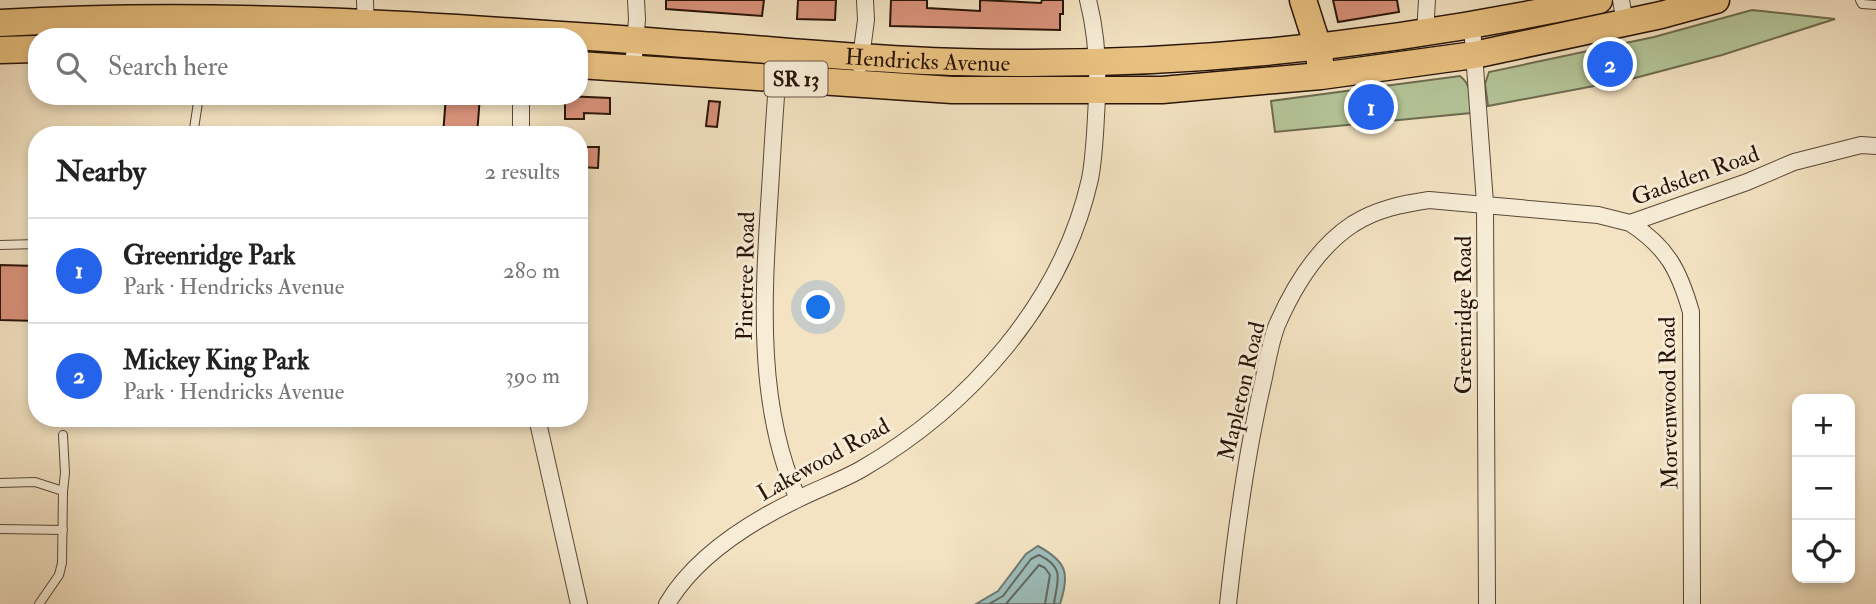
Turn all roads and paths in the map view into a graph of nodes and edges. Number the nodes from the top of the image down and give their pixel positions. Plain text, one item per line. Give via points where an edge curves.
1 (636, 0) edge
2 (865, 0) edge
3 (1088, 0) edge
4 (1303, 0) edge
5 (1427, 0) edge
6 (1600, 0) edge
7 (1716, 0) edge
8 (1860, 0) edge
9 (1876, 5) edge
10 (1623, 11) edge
11 (366, 20) edge
12 (0, 23) edge
13 (1472, 26) junction
14 (449, 28) edge
15 (1425, 33) junction
16 (588, 38) edge
17 (636, 40) junction
18 (1318, 47) junction
19 (28, 49) edge
20 (0, 50) edge
21 (779, 51) junction
22 (1474, 55) junction
23 (861, 57) junction
24 (1098, 63) junction
25 (588, 66) edge
26 (632, 69) junction
27 (1329, 75) junction
28 (777, 78) junction
29 (857, 85) junction
30 (1098, 91) junction
31 (198, 105) edge
32 (521, 105) edge
33 (194, 126) edge
34 (521, 126) edge
35 (1876, 146) edge
36 (1485, 203) junction
37 (1630, 223) junction
38 (28, 244) edge
39 (0, 245) edge
40 (539, 427) edge
41 (63, 435) dead end
42 (0, 483) edge
43 (63, 491) junction
44 (798, 499) junction
45 (0, 528) edge
46 (63, 530) junction
47 (39, 604) edge
48 (579, 604) edge
49 (667, 604) edge
50 (1228, 604) edge
51 (1487, 604) edge
52 (1692, 604) edge

1 - 17 street
2 - 23 street
3 - 24 street, Lakewood Road
4 - 18 main road
5 - 15 street
6 - 13 main road, Hendricks Avenue / SR 13
7 - 10 main road, Hendricks Avenue / SR 13
8 - 9 lane
10 - 22 main road, Hendricks Avenue / SR 13
11 - 12 main road, Hendricks Avenue / SR 13
11 - 14 main road, Hendricks Avenue / SR 13
13 - 15 main road, Hendricks Avenue / SR 13
13 - 22 street, Greenridge Road
15 - 18 main road, Hendricks Avenue / SR 13
15 - 27 main road via 1404,54 1373,59
16 - 17 main road, Hendricks Avenue / SR 13
17 - 21 main road, Hendricks Avenue / SR 13
17 - 26 street
18 - 24 main road, Hendricks Avenue / SR 13
18 - 27 main road
19 - 20 main road
21 - 23 main road, Hendricks Avenue / SR 13
21 - 28 street, Pinetree Road
22 - 27 main road, Hendricks Avenue / SR 13
22 - 36 street, Greenridge Road
23 - 24 main road, Hendricks Avenue / SR 13
23 - 29 street
24 - 30 street, Lakewood Road
25 - 26 main road, Hendricks Avenue / SR 13
26 - 28 main road, Hendricks Avenue / SR 13
27 - 30 main road, Hendricks Avenue / SR 13
28 - 29 main road, Hendricks Avenue / SR 13
28 - 44 street, Pinetree Road via 766,258 766,366 779,449
29 - 30 main road, Hendricks Avenue / SR 13
30 - 44 street, Lakewood Road via 1090,176 1075,229 1050,284 1023,325 967,389 923,428 861,469
31 - 33 lane
32 - 34 street
35 - 37 street, Gadsden Road via 1861,145 1794,162
36 - 37 street, Gadsden Road via 1598,215
36 - 50 street, Mapleton Road via 1429,200 1376,212 1352,225 1308,269 1276,328 1256,413
36 - 51 street, Greenridge Road
37 - 52 street, Morvenwood Road via 1652,237 1669,258 1692,312
38 - 39 lane
40 - 48 street
41 - 43 lane
42 - 43 lane via 35,482
43 - 46 lane
44 - 49 street, Lakewood Road via 708,557
45 - 46 lane
46 - 47 lane via 59,575

